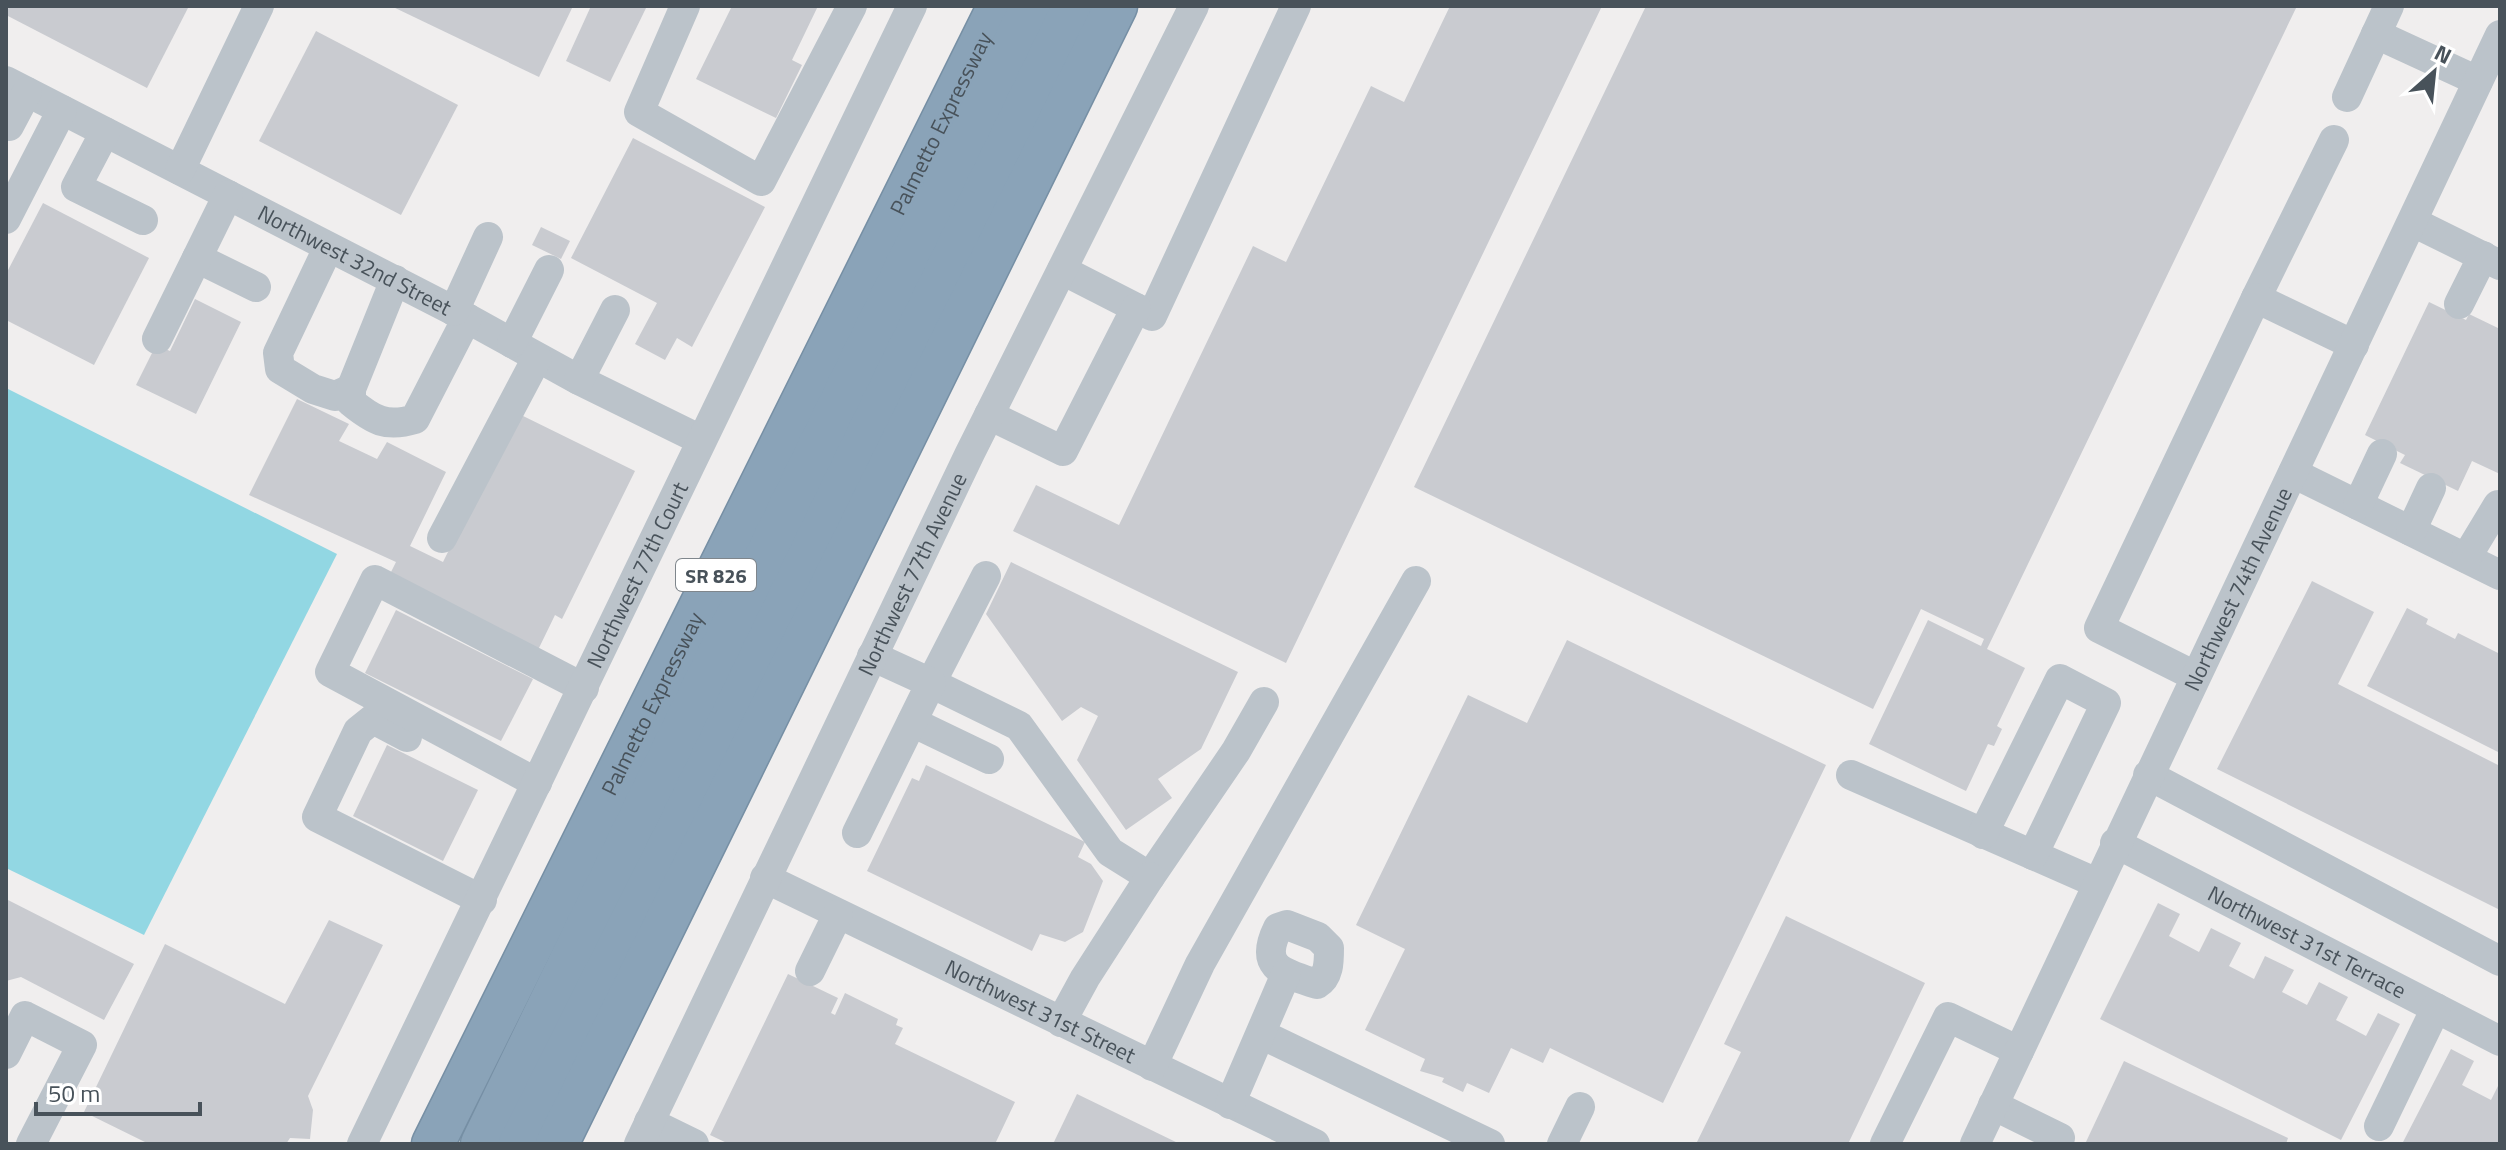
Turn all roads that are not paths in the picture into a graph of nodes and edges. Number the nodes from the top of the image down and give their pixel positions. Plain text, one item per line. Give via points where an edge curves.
1 (259, 6) edge
2 (685, 6) edge
3 (852, 6) edge
4 (999, 6) edge
5 (1032, 6) edge
6 (1074, 6) edge
7 (1116, 6) edge
8 (1194, 6) edge
9 (1296, 6) edge
10 (2389, 6) edge
11 (906, 8) edge
12 (2376, 34) junction
13 (2498, 45) edge
14 (2478, 81) junction
15 (16, 86) edge
16 (2347, 97) dead end
17 (62, 110) junction
18 (6, 125) edge
19 (105, 132) junction
20 (2334, 140) dead end
21 (180, 170) junction
22 (228, 195) junction
23 (6, 219) edge
24 (143, 220) dead end
25 (2413, 222) junction
26 (488, 237) dead end
27 (328, 248) junction
28 (197, 258) junction
29 (2491, 260) edge
30 (549, 270) dead end
31 (1062, 270) junction
32 (395, 280) junction
33 (256, 287) dead end
34 (2256, 298) junction
35 (2459, 304) dead end
36 (1136, 308) junction
37 (615, 310) dead end
38 (461, 314) junction
39 (157, 339) dead end
40 (2354, 345) junction
41 (524, 351) junction
42 (579, 380) junction
43 (351, 389) junction
44 (989, 415) junction
45 (701, 440) junction
46 (2382, 454) dead end
47 (2293, 473) junction
48 (2431, 488) dead end
49 (2358, 505) junction
50 (2498, 505) edge
51 (2411, 531) junction
52 (442, 538) dead end
53 (2466, 558) junction
54 (2500, 575) edge
55 (986, 576) dead end
56 (1416, 581) dead end
57 (872, 656) junction
58 (2195, 676) junction
59 (931, 683) junction
60 (584, 688) junction
61 (1264, 702) dead end
62 (912, 722) junction
63 (989, 759) dead end
64 (1851, 775) dead end
65 (2148, 775) junction
66 (532, 793) junction
67 (857, 833) dead end
68 (1983, 834) junction
69 (2115, 843) junction
70 (2033, 855) junction
71 (1150, 877) junction
72 (765, 878) junction
73 (2097, 883) junction
74 (482, 900) junction
75 (838, 914) junction
76 (2500, 961) edge
77 (810, 971) dead end
78 (1286, 974) dead end
79 (2436, 1008) junction
80 (1061, 1022) junction
81 (1261, 1034) junction
82 (2500, 1041) edge
83 (2019, 1051) junction
84 (6, 1054) edge
85 (1152, 1066) junction
86 (1230, 1104) junction
87 (1993, 1105) junction
88 (1580, 1107) dead end
89 (2379, 1126) dead end
90 (644, 1133) edge
91 (31, 1144) edge
92 (362, 1144) edge
93 (433, 1144) edge
94 (482, 1144) edge
95 (520, 1144) edge
96 (557, 1144) edge
97 (694, 1144) edge
98 (1315, 1144) edge
99 (1490, 1144) edge
100 (1562, 1144) edge
101 (1885, 1144) edge
102 (1975, 1144) edge
103 (2057, 1144) edge

1 - 21 street
2 - 3 street via 639,112 761,181
4 - 93 highway, Palmetto Expressway / SR 826
5 - 94 highway
6 - 95 highway
7 - 96 highway
8 - 31 street, Northwest 77th Avenue
9 - 36 street via 1152,316
10 - 12 street
11 - 45 street, Northwest 77th Court
12 - 14 street
12 - 16 street
13 - 14 street, Northwest 74th Avenue
14 - 25 street, Northwest 74th Avenue
15 - 17 street, Northwest 32nd Street
15 - 18 street
17 - 19 street, Northwest 32nd Street
17 - 23 street
19 - 21 street, Northwest 32nd Street
19 - 24 street via 76,187
20 - 34 street
21 - 22 street, Northwest 32nd Street
22 - 27 street, Northwest 32nd Street
22 - 28 street
25 - 29 street
25 - 40 street, Northwest 74th Avenue
26 - 38 street
27 - 32 street, Northwest 32nd Street
27 - 43 street via 278,353 280,369 335,396
28 - 33 street
28 - 39 street
29 - 35 street
30 - 41 street
31 - 36 street
31 - 44 street, Northwest 77th Avenue
32 - 38 street, Northwest 32nd Street
32 - 43 street
34 - 40 street
34 - 58 street via 2099,628
36 - 44 street via 1063,451
37 - 42 street
38 - 41 street, Northwest 32nd Street
38 - 43 street via 415,419 396,425 375,421 351,402
40 - 47 street, Northwest 74th Avenue
41 - 42 street, Northwest 32nd Street
41 - 52 street
42 - 45 street, Northwest 32nd Street
44 - 57 street, Northwest 77th Avenue
45 - 60 street, Northwest 77th Court
46 - 49 street
47 - 49 street
47 - 58 street, Northwest 74th Avenue
48 - 51 street
49 - 51 street
50 - 53 street
51 - 53 street
53 - 54 street
55 - 59 street
56 - 85 street via 1200,964
57 - 59 street
57 - 72 street, Northwest 77th Avenue
58 - 65 street, Northwest 74th Avenue
59 - 62 street
59 - 71 street via 1019,726 1110,852
60 - 66 street, Northwest 77th Court
60 - 66 street via 375,580 362,606 330,672
61 - 71 street
62 - 63 street
62 - 67 street
64 - 68 street
65 - 69 street, Northwest 74th Avenue
65 - 76 street
66 - 74 street, Northwest 77th Court
66 - 74 street via 373,719 358,731 323,802 317,817
68 - 70 street
68 - 70 street via 2060,679 2106,703
69 - 73 street, Northwest 74th Avenue
69 - 79 street, Northwest 31st Terrace
70 - 73 street
71 - 80 street
72 - 75 street, Northwest 31st Street
72 - 90 street, Northwest 77th Avenue
73 - 83 street, Northwest 74th Avenue
74 - 92 street, Northwest 77th Court
75 - 77 street
75 - 80 street, Northwest 31st Street
78 - 81 street
79 - 82 street, Northwest 31st Terrace
79 - 89 street
80 - 85 street, Northwest 31st Street
81 - 86 street
81 - 99 street
83 - 87 street, Northwest 74th Avenue
83 - 101 street via 1948,1017
84 - 91 street via 25,1016 82,1045
85 - 86 street, Northwest 31st Street
86 - 98 street, Northwest 31st Street
87 - 102 street, Northwest 74th Avenue
87 - 103 street via 2060,1138
88 - 100 street
90 - 97 street

